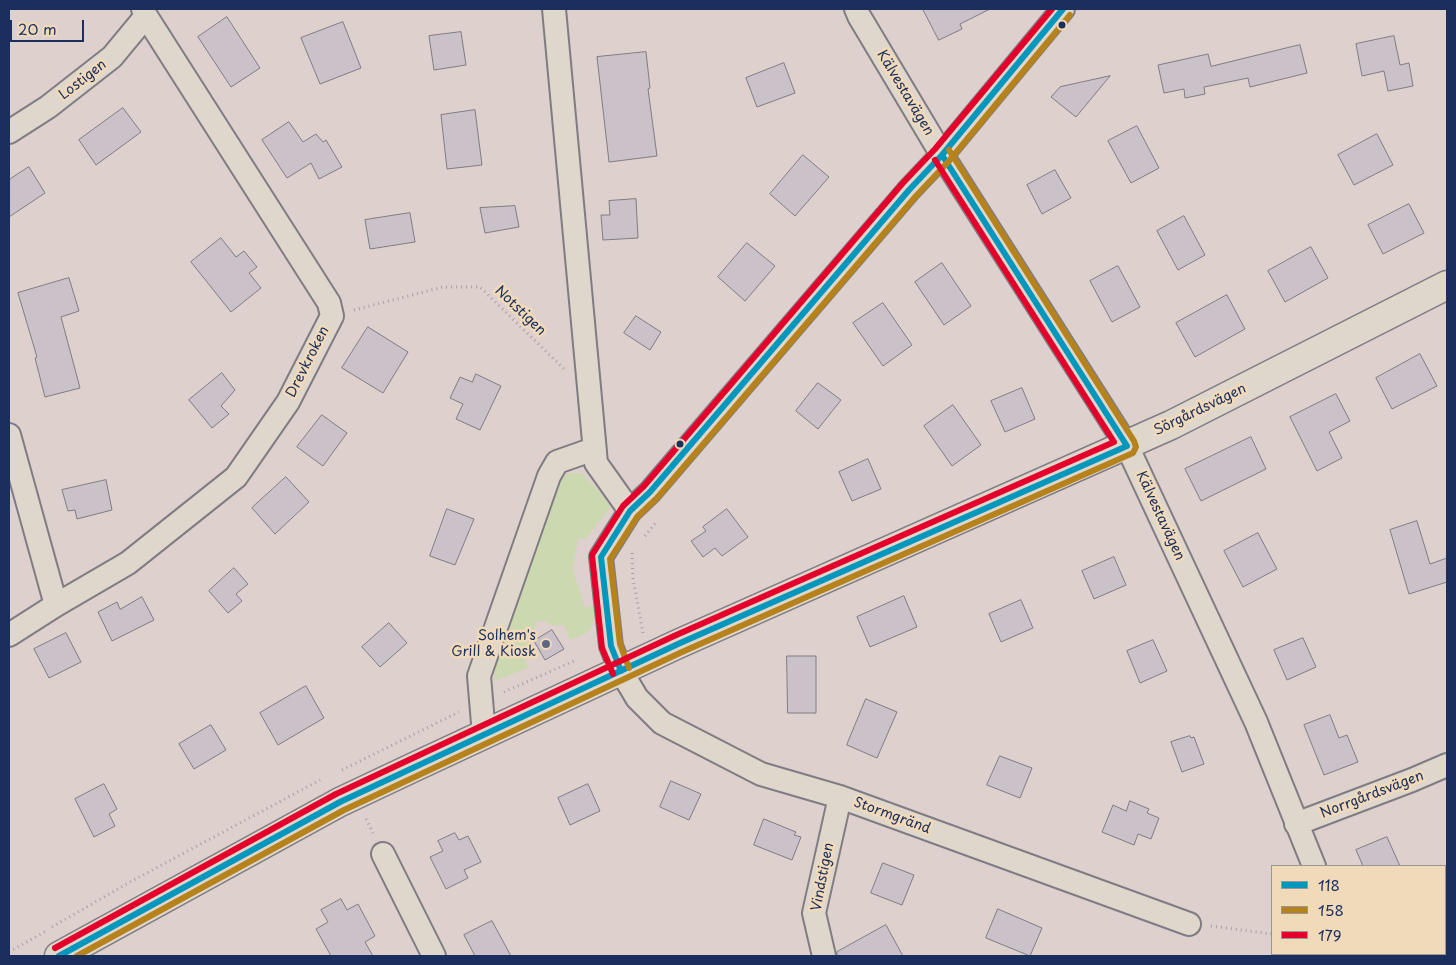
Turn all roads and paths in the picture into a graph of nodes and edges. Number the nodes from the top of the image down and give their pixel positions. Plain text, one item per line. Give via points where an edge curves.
1 (554, 9) edge
2 (856, 9) edge
3 (1063, 9) edge
4 (145, 12) edge
5 (9, 132) edge
6 (942, 155) junction
7 (1447, 285) edge
8 (332, 316) junction
9 (589, 394) junction
10 (9, 435) edge
11 (1127, 446) junction
12 (594, 450) junction
13 (630, 511) junction
14 (659, 518) dead end
15 (643, 539) dead end
16 (637, 546) dead end
17 (56, 605) junction
18 (9, 635) edge
19 (644, 636) dead end
20 (621, 671) junction
21 (484, 735) junction
22 (1447, 765) edge
23 (840, 797) junction
24 (1296, 824) junction
25 (383, 854) dead end
26 (1314, 865) edge
27 (1189, 924) joint
28 (1271, 934) edge
29 (59, 956) edge
30 (434, 956) edge
31 (824, 956) edge

1 - 9 street
2 - 6 street, Kälvestavägen
3 - 6 street, Stormgränd
4 - 5 street, Lostigen via 112,57 48,107
4 - 8 street, Drevkroken via 329,303
6 - 11 street, Kälvestavägen
6 - 13 street, Stormgränd via 650,492
7 - 11 street, Sörgårdsvägen
8 - 9 path, Notstigen via 443,287 480,287
8 - 17 street, Drevkroken via 288,402 236,477 128,563
9 - 12 street
10 - 17 street
11 - 20 street, Sörgårdsvägen
11 - 24 street, Kälvestavägen via 1256,722
12 - 13 street via 596,463
12 - 21 street via 557,462 549,476 479,676
13 - 20 street, Stormgränd via 601,557 611,646
14 - 15 path
16 - 19 path via 632,554 633,578
17 - 18 street, Drevkroken
20 - 21 street, Sörgårdsvägen
20 - 23 street, Stormgränd via 637,698 662,723 761,774
21 - 29 street, Sörgårdsvägen via 340,802
22 - 24 street, Norrgårdsvägen
23 - 27 street, Stormgränd
23 - 31 street, Vindstigen via 814,913
24 - 26 street, Kälvestavägen
25 - 30 street
27 - 28 path

